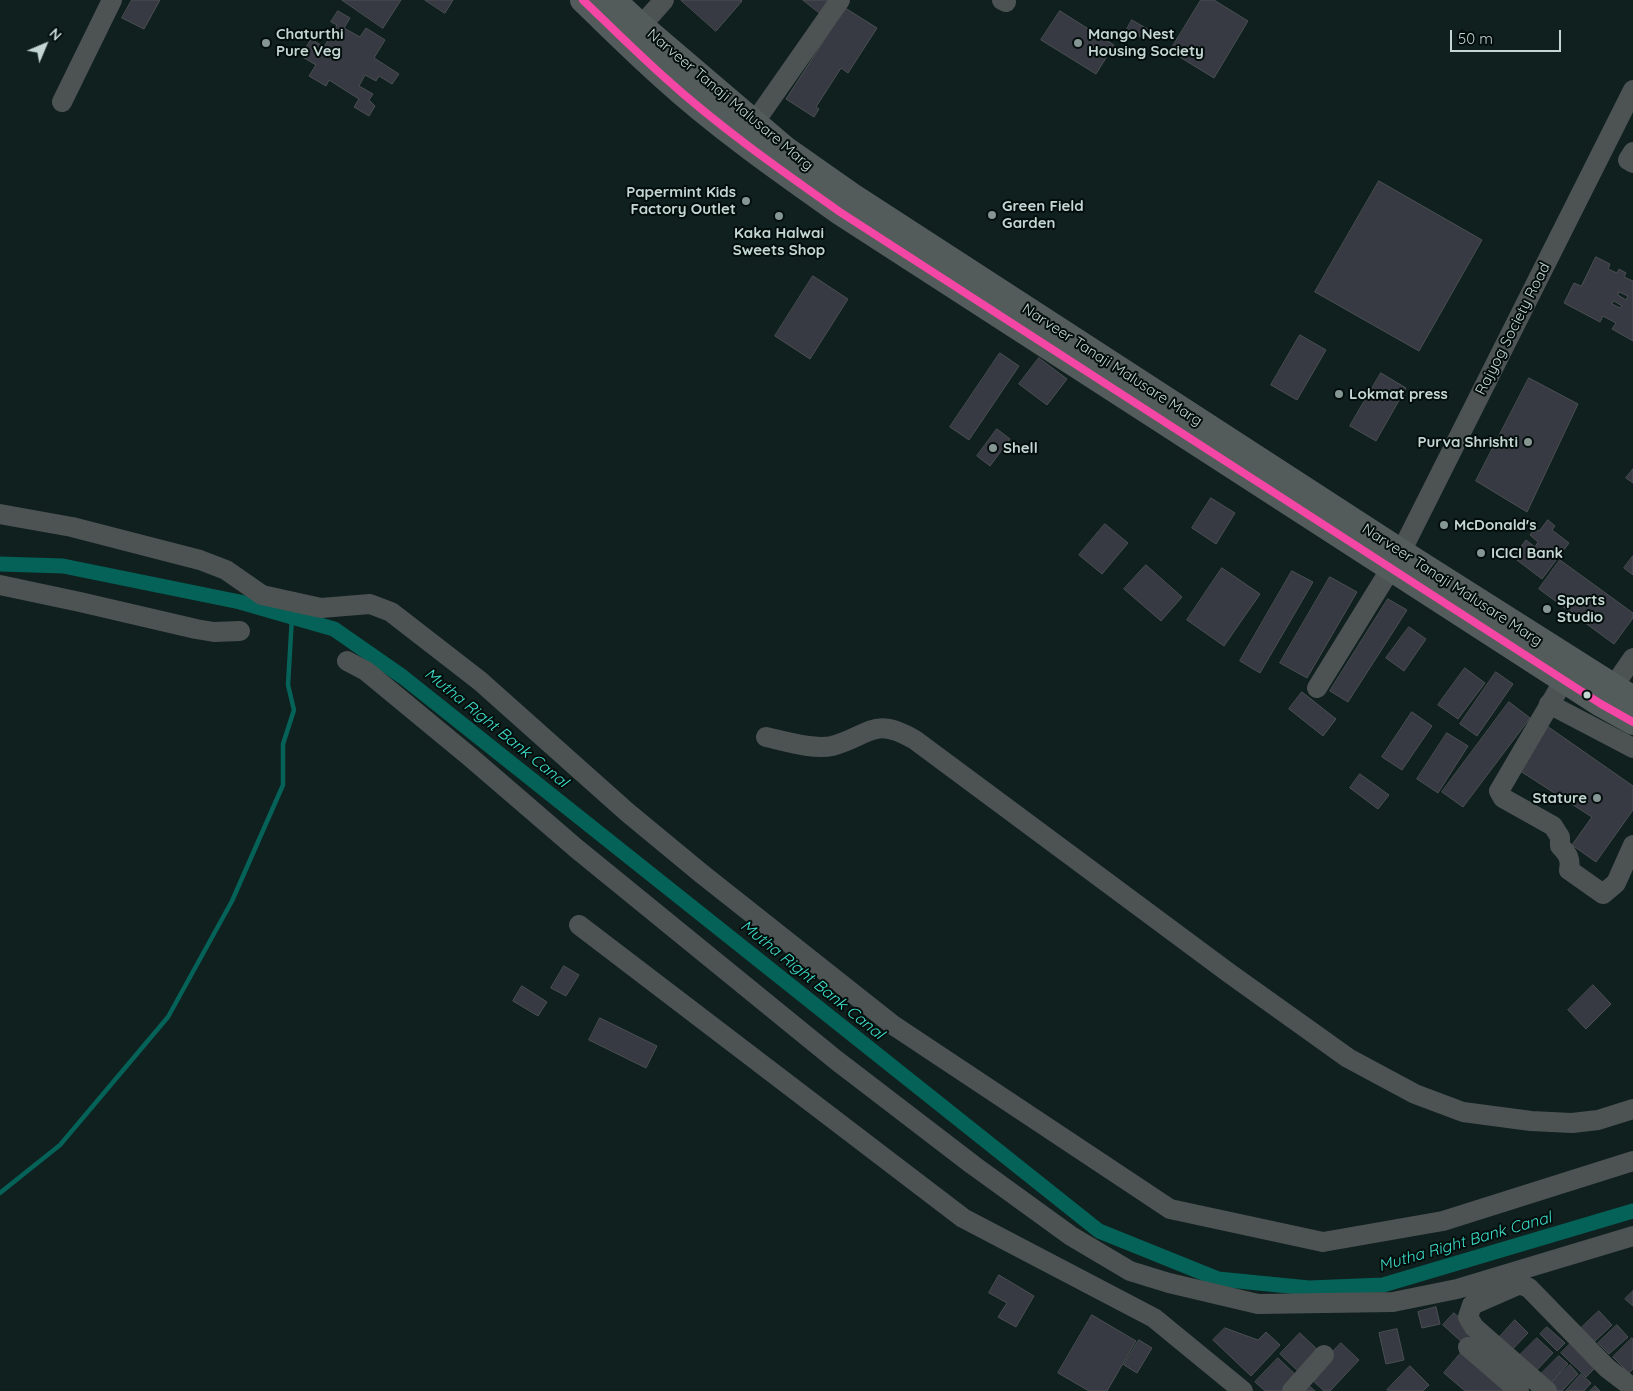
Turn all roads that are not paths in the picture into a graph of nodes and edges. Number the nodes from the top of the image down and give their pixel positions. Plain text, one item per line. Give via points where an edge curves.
1 (112, 0) edge
2 (582, 0) edge
3 (613, 0) edge
4 (664, 0) edge
5 (840, 0) edge
6 (641, 26) junction
7 (1633, 90) edge
8 (62, 102) dead end
9 (754, 123) junction
10 (1633, 152) edge
11 (1633, 163) edge
12 (846, 204) junction
13 (0, 514) edge
14 (1396, 560) junction
15 (0, 585) edge
16 (240, 631) dead end
17 (1633, 658) edge
18 (347, 661) dead end
19 (1564, 680) junction
20 (1316, 688) dead end
21 (1623, 693) edge
22 (1549, 704) junction
23 (1633, 722) edge
24 (766, 738) dead end
25 (1633, 748) edge
26 (1633, 845) edge
27 (579, 925) dead end
28 (1633, 1110) edge
29 (1633, 1160) edge
30 (1633, 1236) edge
31 (1468, 1347) dead end
32 (1324, 1355) dead end
33 (1633, 1388) edge
34 (1243, 1391) edge
35 (1292, 1391) edge
36 (1519, 1391) edge
37 (1547, 1391) edge

1 - 8 street
2 - 12 main road, Narveer Tanaji Malusare Marg via 663,76 774,166
3 - 6 main road, Narveer Tanaji Malusare Marg
4 - 6 street
5 - 9 street
6 - 9 main road, Narveer Tanaji Malusare Marg
7 - 14 street, Rajyog Society Road
9 - 12 main road, Narveer Tanaji Malusare Marg
10 - 11 street via 1628,160
12 - 14 main road, Narveer Tanaji Malusare Marg
13 - 29 street via 72,527 200,560 226,570 262,596 321,608 370,604 391,612 480,681 702,874 893,1025 1170,1209 1323,1242 1443,1221
14 - 19 main road, Narveer Tanaji Malusare Marg
14 - 20 street, Rajyog Society Road
14 - 21 main road, Narveer Tanaji Malusare Marg
15 - 16 street via 196,629
17 - 21 street
18 - 30 street via 366,671 577,850 836,1060 1071,1236 1130,1272 1258,1304 1393,1302 1457,1289
19 - 22 street
19 - 23 main road, Narveer Tanaji Malusare Marg
22 - 25 street
22 - 26 street via 1499,791 1503,798 1553,826 1560,837 1560,846 1571,862 1569,870 1603,894 1616,883
24 - 28 street via 818,747 831,746 875,728 890,728 903,733 1348,1058 1415,1094 1463,1112 1531,1121 1572,1123
27 - 34 street via 963,1218 1154,1318
31 - 36 street
32 - 35 street
33 - 37 street via 1607,1368 1528,1288 1520,1284 1472,1305 1468,1317 1474,1327

